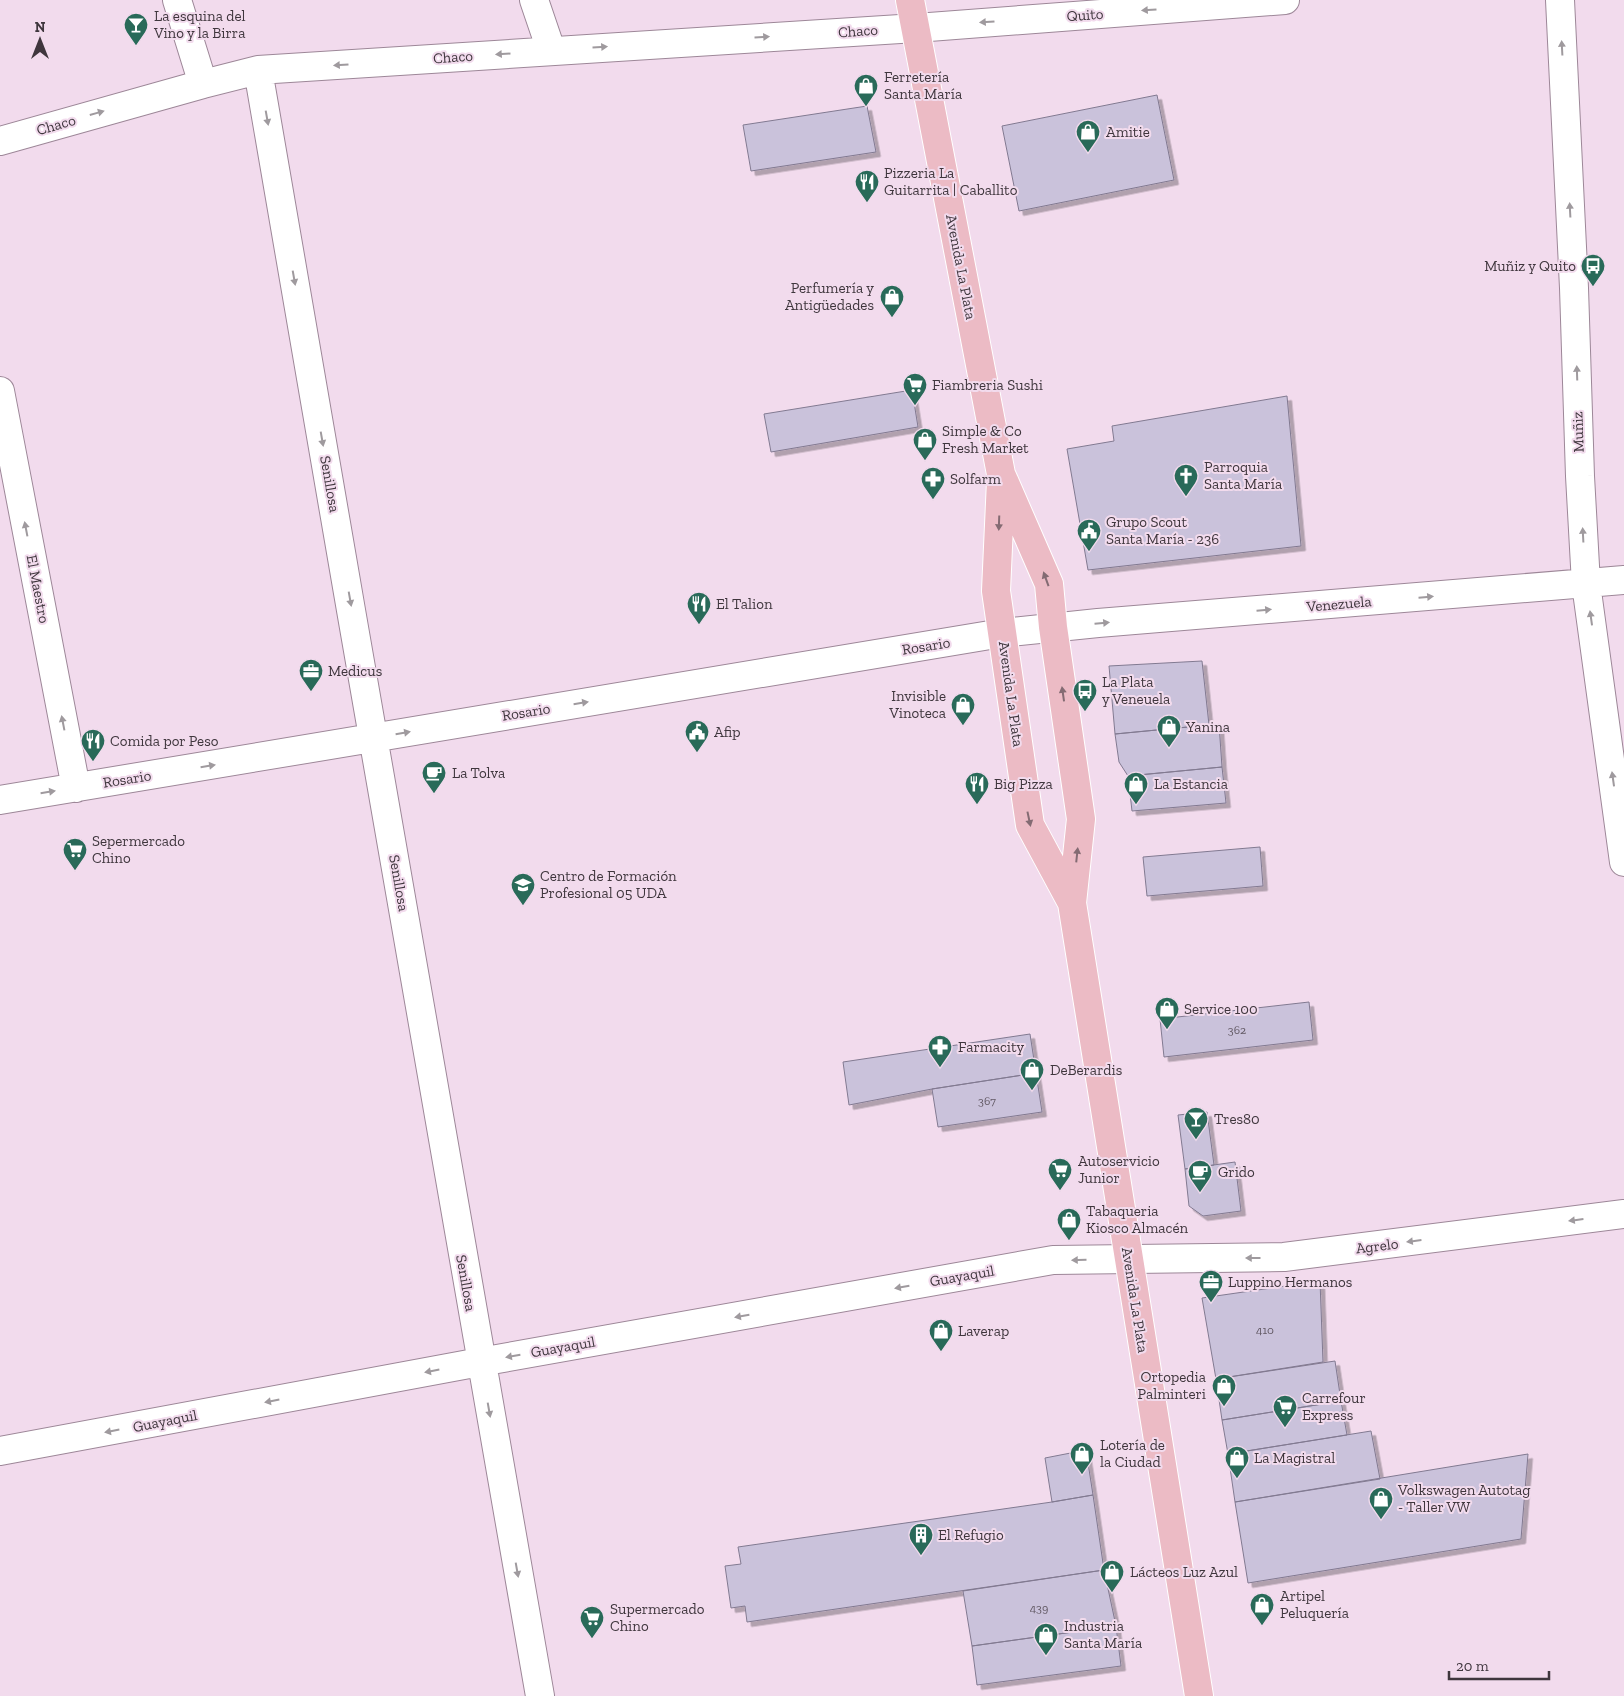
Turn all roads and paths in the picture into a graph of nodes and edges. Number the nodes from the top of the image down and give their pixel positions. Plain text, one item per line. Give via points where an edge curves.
1 (177, 0) edge
2 (534, 0) edge
3 (910, 0) edge
4 (1285, 0) edge
5 (1560, 0) edge
6 (916, 28) junction
7 (552, 50) junction
8 (258, 70) junction
9 (203, 84) junction
10 (0, 141) edge
11 (0, 391) edge
12 (1001, 474) junction
13 (1624, 580) edge
14 (1586, 584) junction
15 (1053, 627) junction
16 (1002, 633) junction
17 (374, 738) junction
18 (76, 788) junction
19 (0, 800) edge
20 (1624, 862) edge
21 (1072, 904) junction
22 (1624, 1214) edge
23 (1128, 1258) junction
24 (480, 1362) junction
25 (0, 1451) edge
26 (540, 1696) edge
27 (1199, 1696) edge

1 - 9 street
2 - 7 street
3 - 6 main road, Avenida La Plata
4 -> 6 street, Quito
14 -> 5 street, Muñiz
7 -> 6 street, Chaco
6 - 12 main road, Avenida La Plata
7 -> 8 street, Chaco
8 - 9 street, Chaco
8 -> 17 street, Senillosa
10 -> 9 street, Chaco
18 -> 11 street, El Maestro
15 -> 12 main road, Avenida La Plata via 1049,584
12 -> 16 main road, Avenida La Plata via 996,591
13 - 14 street, Venezuela
15 -> 14 street, Venezuela
20 -> 14 street, Muñiz
15 - 16 street, Rosario
21 -> 15 main road, Avenida La Plata via 1081,819
17 -> 16 street, Rosario
16 -> 21 main road, Avenida La Plata via 1030,825
18 -> 17 street, Rosario
17 - 24 street, Senillosa
19 -> 18 street, Rosario
21 - 23 main road, Avenida La Plata
22 -> 23 street, Agrelo via 1284,1257
23 -> 24 street, Guayaquil via 1053,1260
23 - 27 main road, Avenida La Plata
24 -> 25 street, Guayaquil
24 -> 26 street, Senillosa

